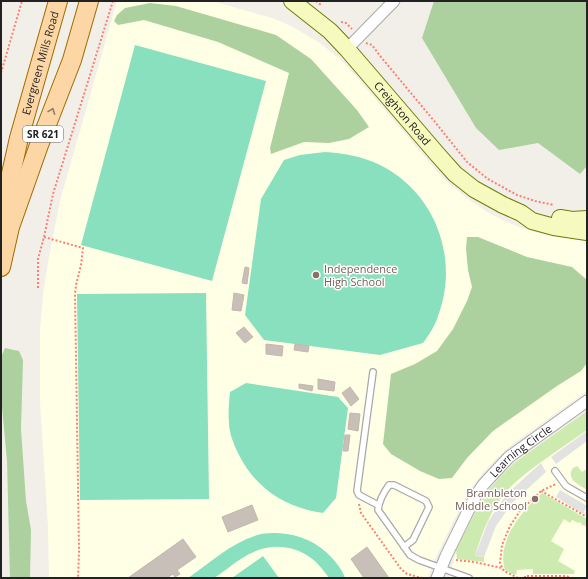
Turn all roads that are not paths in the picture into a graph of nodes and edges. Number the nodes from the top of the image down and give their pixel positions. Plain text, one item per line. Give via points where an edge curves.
1 (58, 1) edge
2 (68, 1) edge
3 (89, 1) edge
4 (292, 1) edge
5 (394, 1) edge
6 (347, 49) junction
7 (23, 192) junction
8 (521, 213) junction
9 (1, 218) edge
10 (587, 219) edge
11 (587, 232) edge
12 (1, 267) edge
13 (373, 372) dead end
14 (587, 401) edge
15 (555, 471) dead end
16 (587, 498) edge
17 (378, 505) junction
18 (404, 547) junction
19 (439, 573) edge
20 (469, 578) edge

1 - 9 main road, Evergreen Mills Road / SR 621 via 19,138
2 - 7 main road via 30,130 24,163
7 -> 3 main road, SR 621 via 72,60
4 - 6 street, Creighton Road via 330,31
5 - 6 street
6 - 8 street, Creighton Road via 455,174 488,198
7 - 12 main road, SR 621 via 10,227
8 - 10 street, Creighton Road via 572,220
8 - 11 street, Creighton Road via 532,221
13 - 17 lane via 357,491 359,495
14 - 19 street, Learning Circle via 509,457 483,485
15 - 16 lane via 566,486
17 - 18 lane via 378,510
17 - 18 lane via 389,485 426,501 429,507 413,540
18 - 19 lane via 410,555
19 - 20 lane

